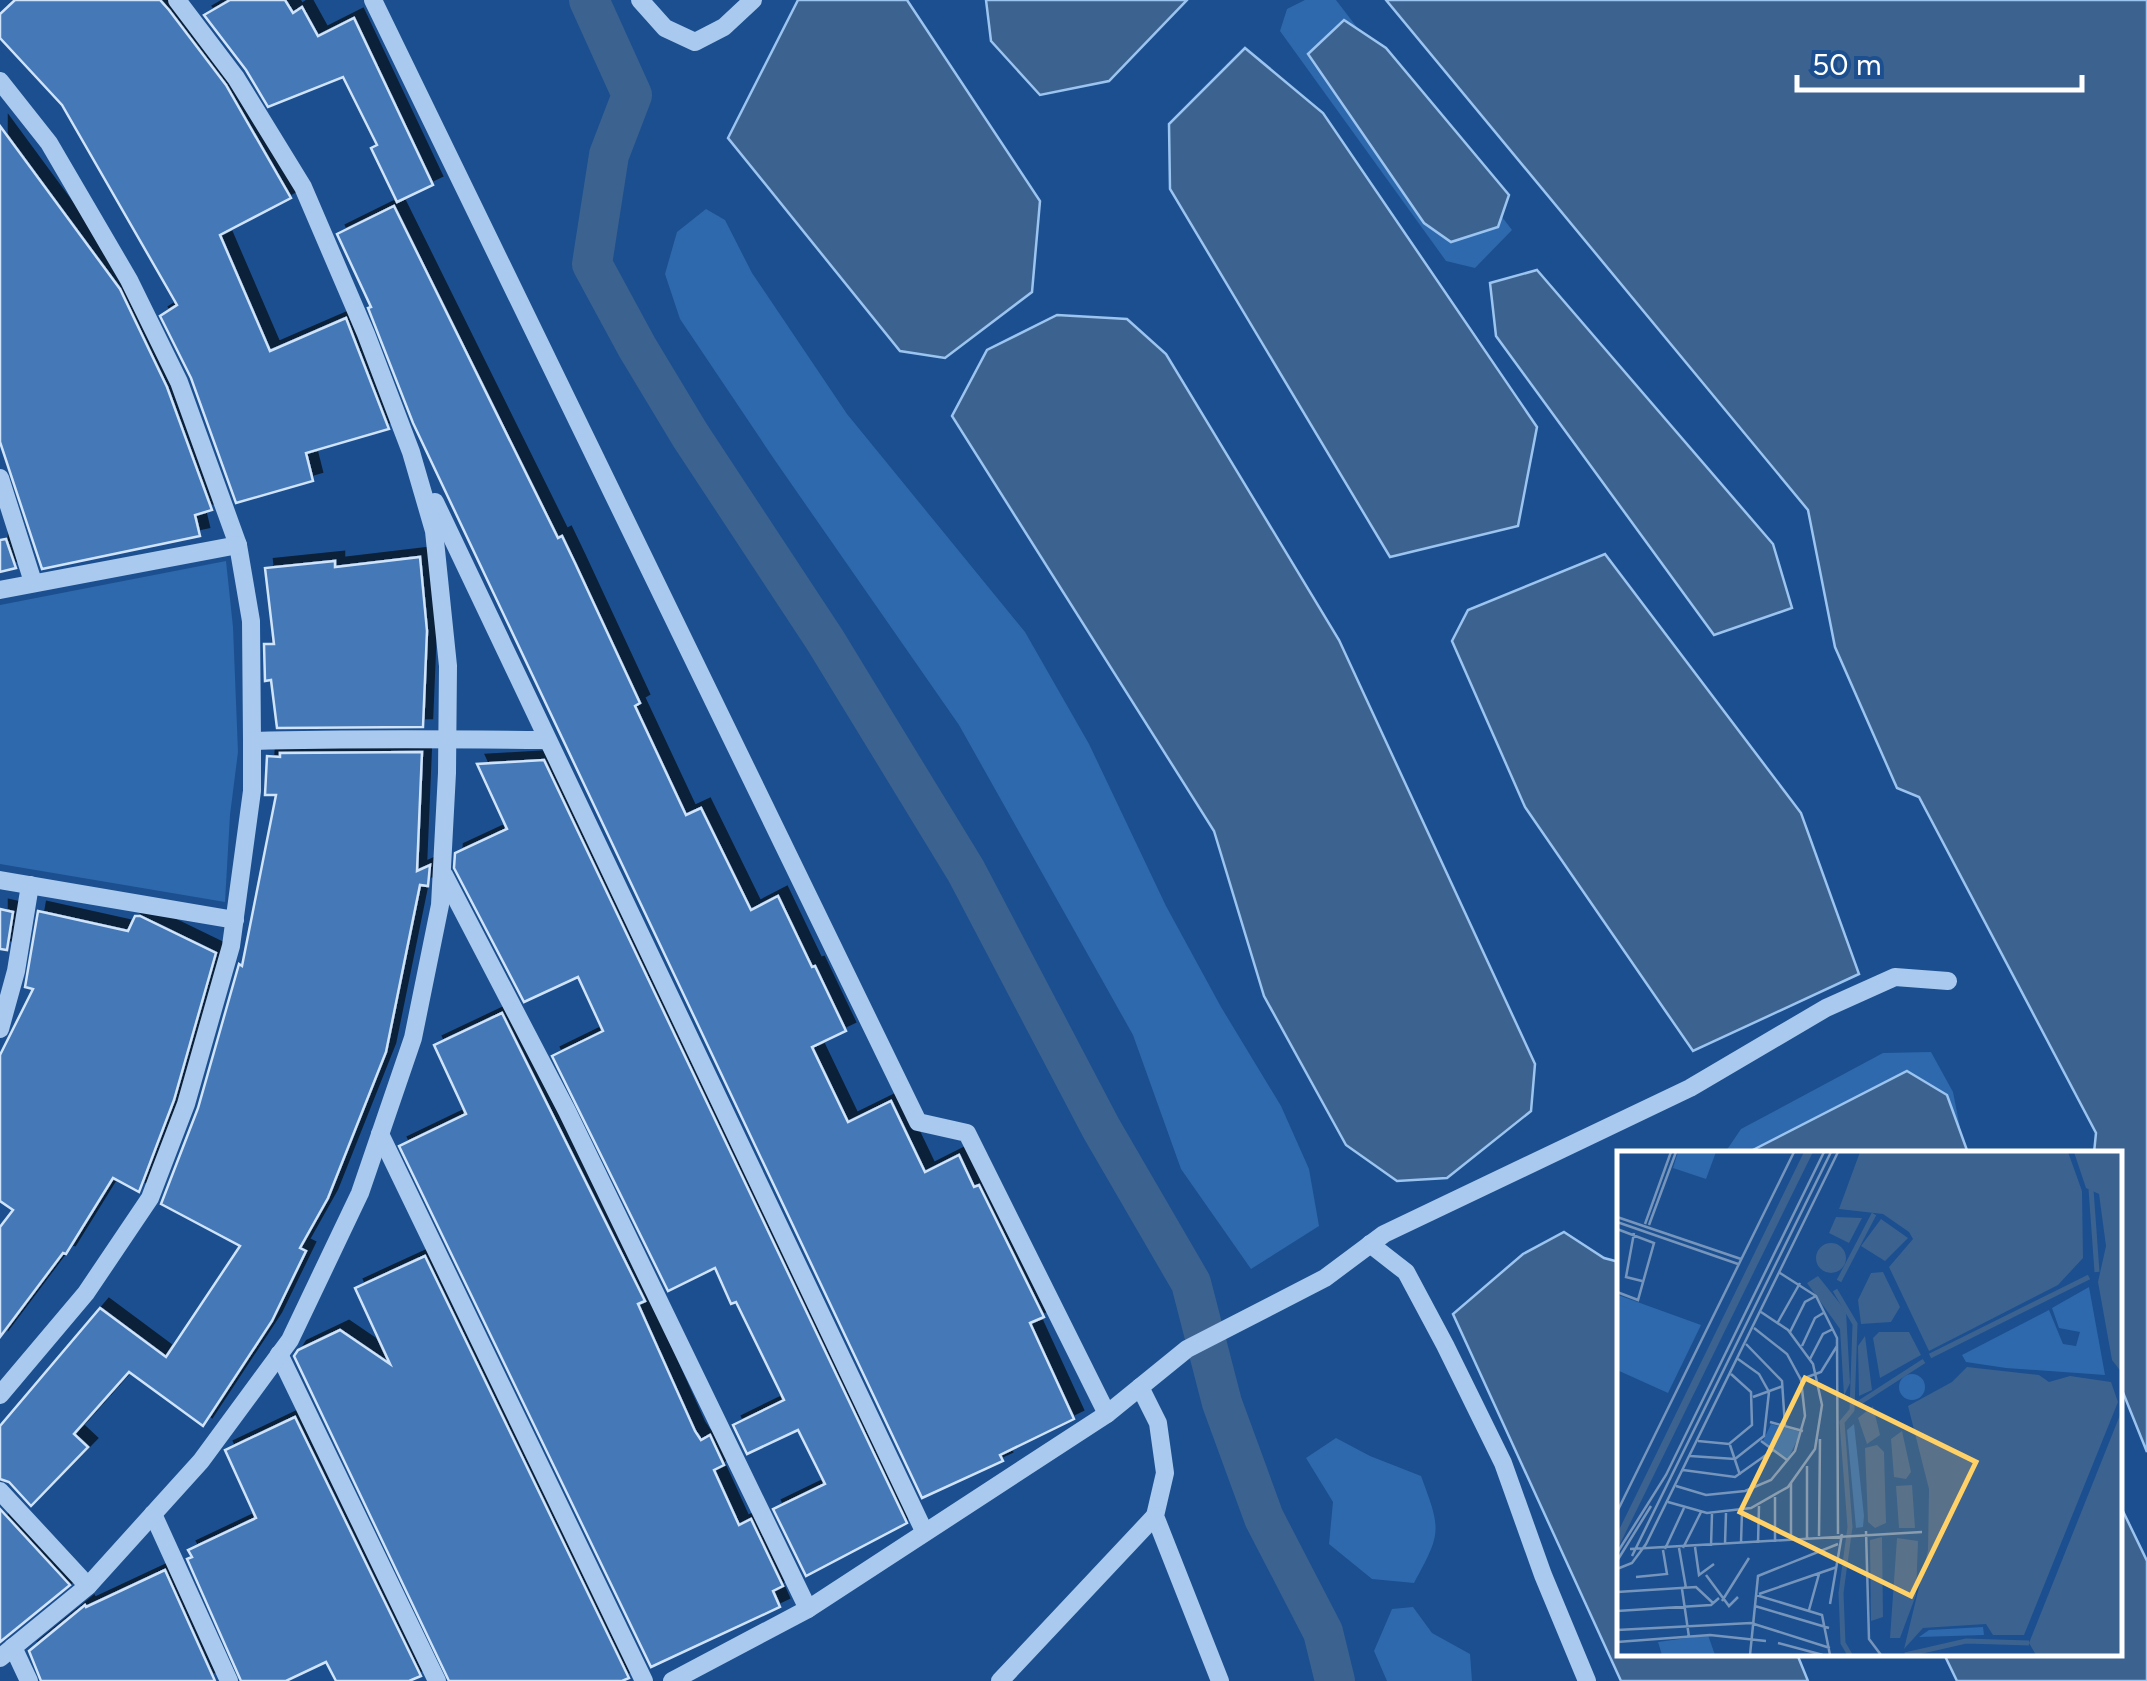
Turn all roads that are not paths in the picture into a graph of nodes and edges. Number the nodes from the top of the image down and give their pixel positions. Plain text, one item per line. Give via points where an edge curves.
1 (176, 0) edge
2 (373, 0) edge
3 (640, 0) edge
4 (752, 0) edge
5 (0, 81) edge
6 (411, 452) junction
7 (0, 478) edge
8 (238, 545) junction
9 (33, 582) junction
10 (0, 590) edge
11 (548, 740) junction
12 (252, 741) junction
13 (448, 742) junction
14 (442, 871) junction
15 (0, 880) edge
16 (30, 886) junction
17 (235, 920) junction
18 (1948, 981) dead end
19 (0, 1029) edge
20 (380, 1134) junction
21 (1370, 1244) junction
22 (279, 1354) junction
23 (4, 1383) edge
24 (1140, 1387) junction
25 (1108, 1414) junction
26 (0, 1491) edge
27 (153, 1514) junction
28 (1155, 1516) junction
29 (924, 1531) junction
30 (88, 1586) junction
31 (808, 1609) junction
32 (7, 1652) edge
33 (29, 1681) edge
34 (229, 1681) edge
35 (437, 1681) edge
36 (644, 1681) edge
37 (672, 1681) edge
38 (1000, 1681) edge
39 (1220, 1681) edge
40 (1587, 1681) edge

1 - 6 street via 236,78 303,187
2 - 25 street via 918,1122 967,1133
3 - 4 street via 665,28 695,42
5 - 8 street via 50,143 130,280 179,382
6 - 11 street
6 - 13 street via 434,530 448,666
7 - 9 street
8 - 9 street
8 - 12 street via 252,621
9 - 10 street
11 - 13 street
11 - 29 street
12 - 13 street
12 - 17 street
13 - 14 street
14 - 20 street via 412,1038
14 - 31 street via 567,1111
15 - 16 street
16 - 17 street
16 - 19 street
17 - 23 street via 186,1104 150,1198 86,1294
18 - 21 street via 1895,978 1826,1008 1690,1088
20 - 22 street via 360,1193
20 - 36 street
21 - 24 street via 1325,1278 1187,1349
21 - 40 street via 1406,1272 1445,1345 1503,1463
22 - 27 street
22 - 35 street
24 - 25 street
24 - 28 street via 1158,1422 1165,1472
25 - 29 street
26 - 30 street
27 - 30 street
27 - 34 street
28 - 38 street
28 - 39 street
29 - 31 street
30 - 32 street
31 - 37 street
32 - 33 street

